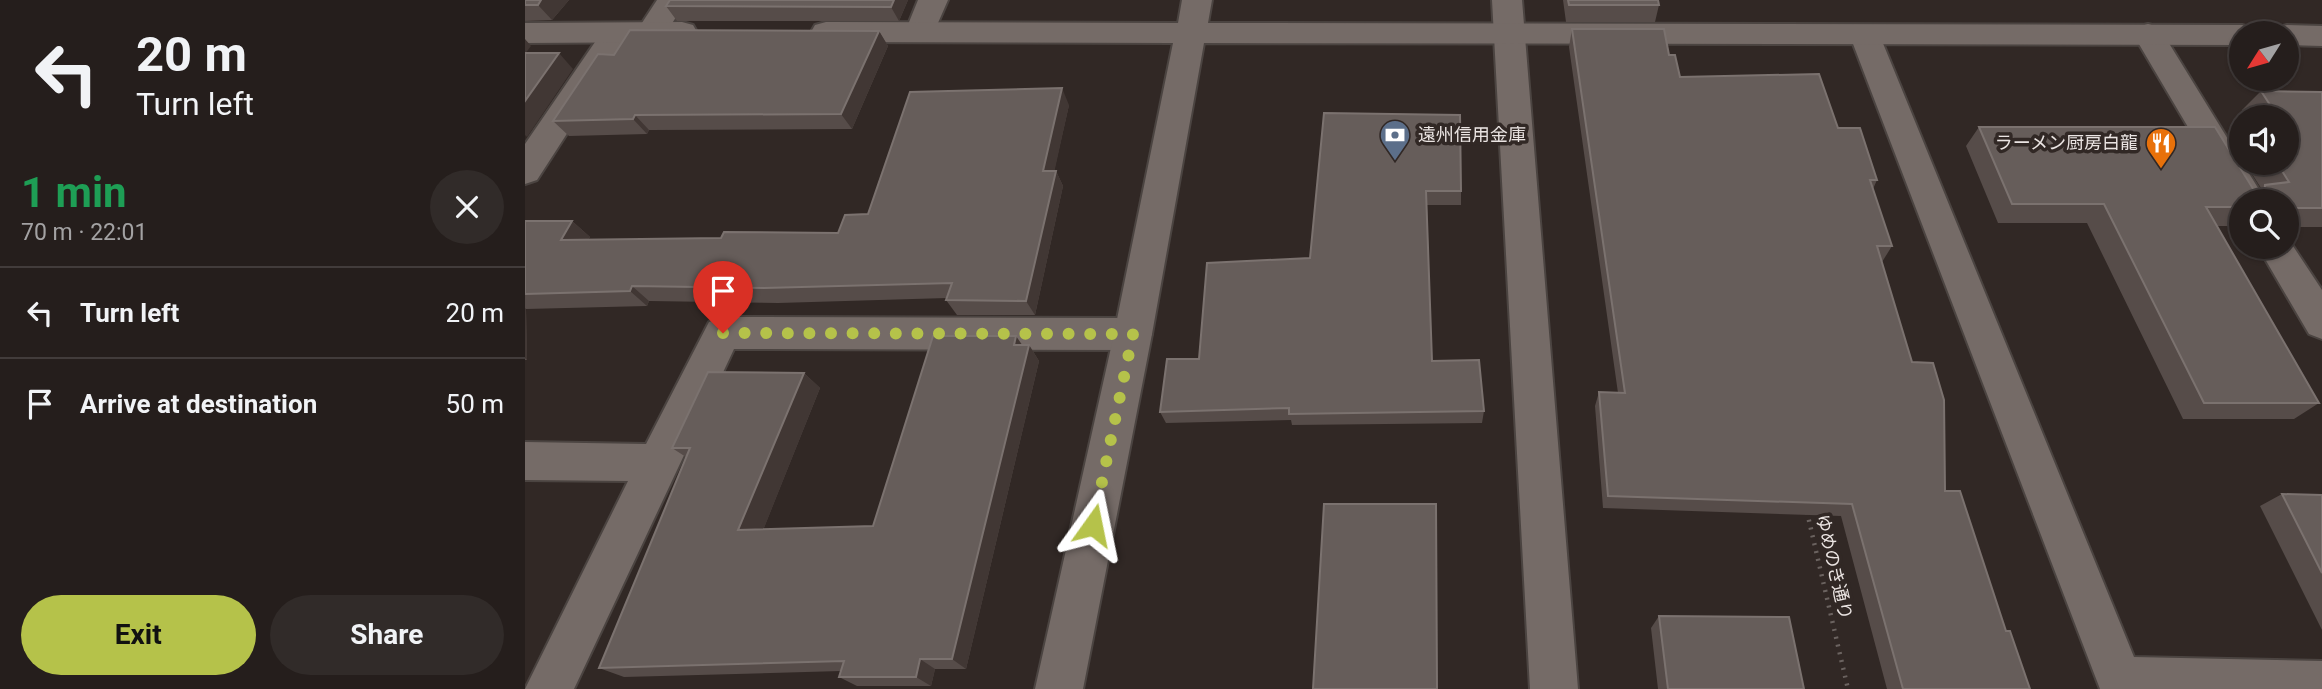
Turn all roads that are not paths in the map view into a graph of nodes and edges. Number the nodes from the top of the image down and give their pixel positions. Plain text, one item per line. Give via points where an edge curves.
1 (672, 0) edge
2 (933, 0) edge
3 (1193, 17) edge
4 (1508, 18) edge
5 (705, 32) edge
6 (799, 32) edge
7 (919, 32) junction
8 (525, 33) edge
9 (617, 33) junction
10 (651, 33) junction
11 (2148, 34) junction
12 (2229, 35) edge
13 (2299, 35) edge
14 (1865, 36) junction
15 (2322, 36) edge
16 (525, 171) edge
17 (2242, 189) edge
18 (2283, 259) edge
19 (2322, 323) edge
20 (1133, 334) junction
21 (525, 461) edge
22 (658, 463) junction
23 (2122, 685) edge
24 (2322, 685) edge
25 (549, 689) edge
26 (1059, 689) edge
27 (1554, 689) edge

1 - 10 street
2 - 7 street
3 - 4 street
3 - 7 street
3 - 20 street
4 - 14 street
4 - 27 street
5 - 10 street
6 - 7 street
8 - 9 street
9 - 10 street
9 - 16 street
11 - 12 street
11 - 14 street
11 - 17 street
13 - 15 street
14 - 23 street
18 - 19 street
20 - 22 street via 723,333
20 - 26 street
21 - 22 street
22 - 25 street
23 - 24 street

